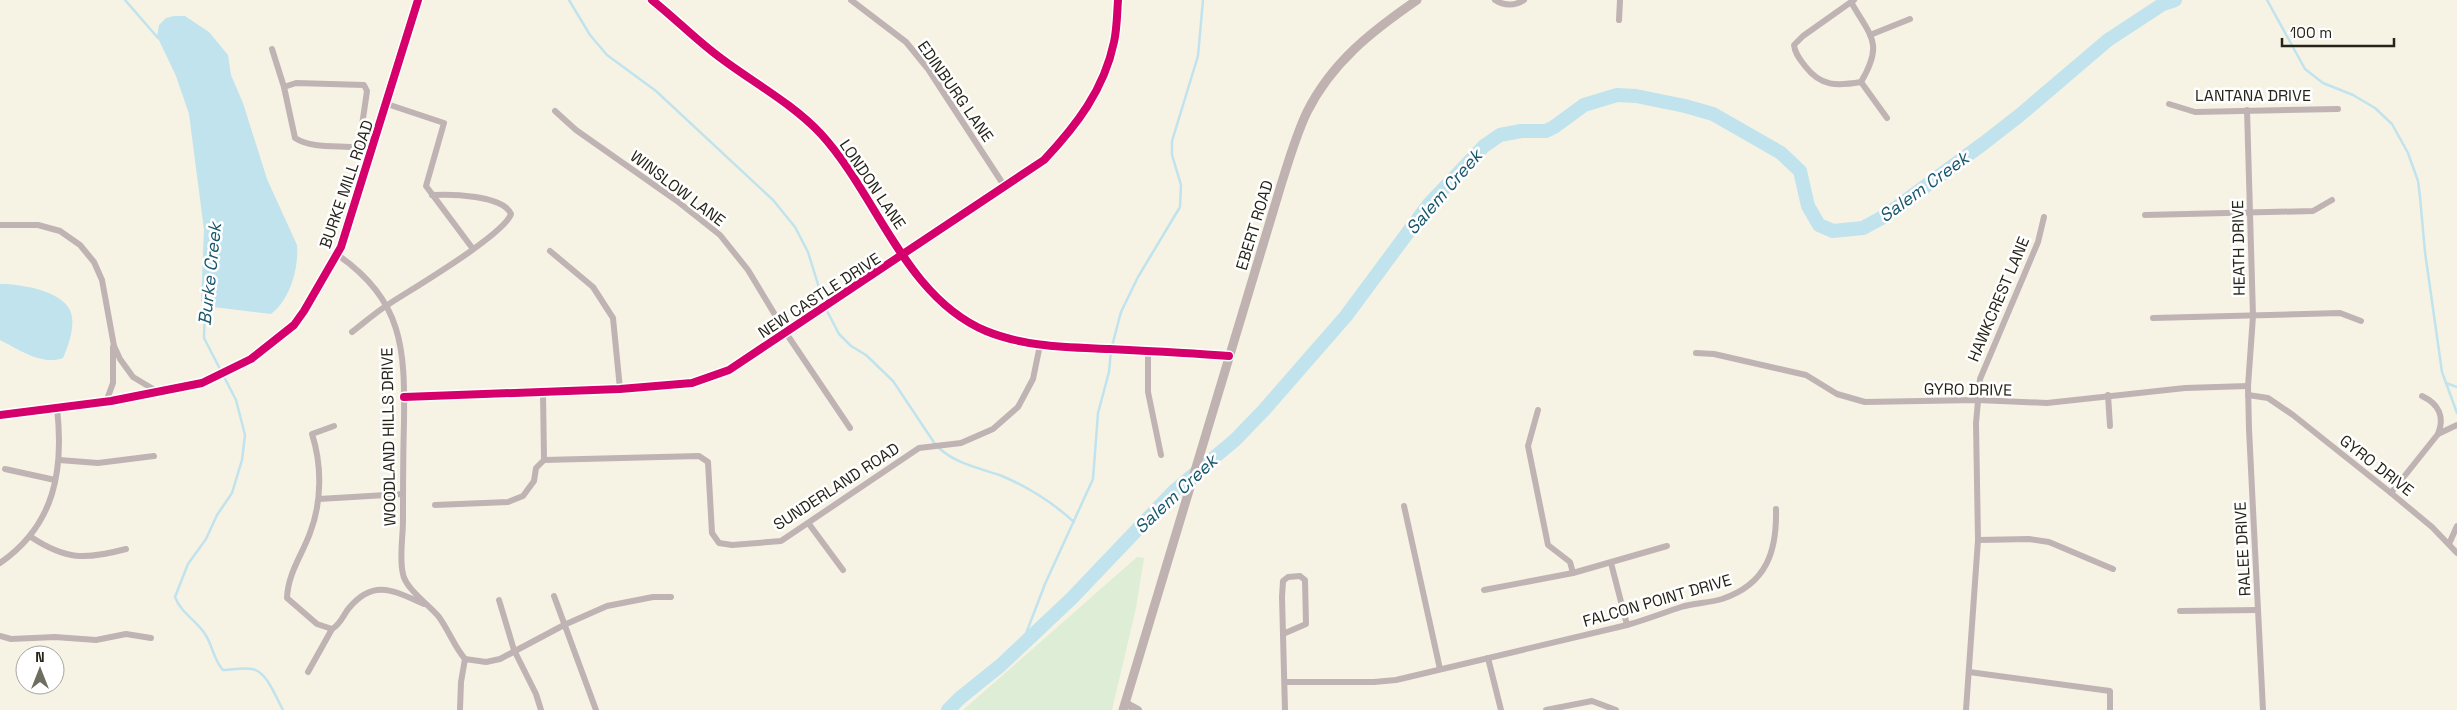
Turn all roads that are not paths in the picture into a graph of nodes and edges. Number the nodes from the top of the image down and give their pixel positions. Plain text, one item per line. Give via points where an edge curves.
1 (418, 0) edge
2 (652, 0) edge
3 (851, 0) edge
4 (1118, 0) edge
5 (1416, 0) edge
6 (1495, 0) edge
7 (1524, 0) edge
8 (1620, 0) edge
9 (1852, 1) edge
10 (1910, 19) dead end
11 (1619, 20) dead end
12 (1870, 35) junction
13 (272, 49) dead end
14 (1861, 82) junction
15 (284, 87) junction
16 (387, 104) junction
17 (2169, 104) dead end
18 (2338, 109) dead end
19 (2247, 110) junction
20 (555, 111) dead end
21 (1887, 118) dead end
22 (360, 146) junction
23 (373, 150) junction
24 (1005, 187) junction
25 (432, 195) junction
26 (2332, 200) dead end
27 (2251, 214) junction
28 (2145, 215) dead end
29 (2044, 218) dead end
30 (0, 225) edge
31 (473, 249) junction
32 (550, 251) dead end
33 (338, 254) junction
34 (904, 255) junction
35 (386, 305) junction
36 (2253, 316) junction
37 (2153, 318) dead end
38 (2362, 321) dead end
39 (352, 332) dead end
40 (786, 333) junction
41 (1040, 345) junction
42 (114, 346) junction
43 (1148, 351) junction
44 (1696, 353) dead end
45 (1229, 356) junction
46 (2248, 386) junction
47 (620, 389) junction
48 (542, 392) junction
49 (159, 393) junction
50 (2108, 395) junction
51 (2248, 395) junction
52 (2422, 396) dead end
53 (404, 397) junction
54 (1977, 400) junction
55 (106, 402) junction
56 (57, 408) junction
57 (1538, 410) dead end
58 (0, 415) edge
59 (2457, 425) edge
60 (334, 426) dead end
61 (2110, 426) dead end
62 (850, 428) dead end
63 (2438, 434) junction
64 (1161, 455) dead end
65 (154, 456) dead end
66 (59, 460) junction
67 (544, 460) junction
68 (5, 469) dead end
69 (56, 480) junction
70 (2391, 493) junction
71 (403, 494) junction
72 (319, 498) junction
73 (435, 505) dead end
74 (1404, 506) dead end
75 (1776, 509) dead end
76 (809, 524) junction
77 (2457, 526) edge
78 (30, 537) junction
79 (1978, 540) junction
80 (2449, 544) junction
81 (1667, 546) dead end
82 (126, 549) dead end
83 (2457, 553) edge
84 (0, 563) edge
85 (1611, 563) junction
86 (2113, 569) dead end
87 (843, 570) dead end
88 (1573, 573) junction
89 (1484, 590) dead end
90 (554, 596) dead end
91 (671, 597) dead end
92 (499, 600) dead end
93 (425, 604) junction
94 (2258, 610) junction
95 (2180, 611) dead end
96 (564, 625) junction
97 (1626, 625) junction
98 (332, 629) junction
99 (1284, 634) junction
100 (0, 636) edge
101 (151, 638) dead end
102 (514, 650) junction
103 (1488, 658) junction
104 (465, 659) junction
105 (1440, 669) junction
106 (308, 672) dead end
107 (1969, 672) junction
108 (1285, 682) junction
109 (1124, 706) edge
110 (460, 709) edge
111 (541, 710) edge
112 (596, 710) edge
113 (1138, 710) edge
114 (1286, 710) edge
115 (1501, 710) edge
116 (1546, 710) edge
117 (1616, 710) edge
118 (1966, 710) edge
119 (2110, 710) edge
120 (2263, 710) edge

1 - 16 street, BURKE MILL ROAD
2 - 34 street, LONDON LANE via 700,42 782,101 820,133
3 - 24 street, EDINBURG LANE via 906,42 928,69
4 - 24 street, NEW CASTLE DRIVE via 1114,42 1105,74 1090,105 1044,160
5 - 45 main road, EBERT ROAD via 1347,55 1314,98 1284,175
6 - 7 street via 1508,5
8 - 11 street
9 - 12 street
9 - 14 street via 1794,45 1795,52 1814,77 1829,84
10 - 12 street
12 - 14 street via 1874,54
13 - 15 street
14 - 21 street
15 - 22 street via 295,138 306,144
15 - 22 street via 296,83 364,85 367,91
16 - 23 street, BURKE MILL ROAD
16 - 25 street via 444,123 426,186
17 - 19 street, LANTANA DRIVE via 2195,112
18 - 19 street, LANTANA DRIVE
19 - 27 street, HEATH DRIVE
20 - 40 street, WINSLOW LANE via 576,130 720,235 748,270
22 - 23 street
23 - 33 street, BURKE MILL ROAD
24 - 34 street, NEW CASTLE DRIVE
25 - 31 street
25 - 31 street via 466,195 509,209 509,219
26 - 27 street via 2314,211
27 - 28 street
27 - 36 street, HEATH DRIVE
29 - 54 street, HAWKCREST LANE via 2038,242 1987,360
30 - 42 street via 38,225 60,231 80,245 94,262 102,280
31 - 35 street
32 - 47 street via 593,287 613,318
33 - 35 street, WOODLAND HILLS DRIVE via 360,271
33 - 49 street, BURKE MILL ROAD via 294,325 268,347 217,377
34 - 40 street, NEW CASTLE DRIVE
34 - 41 street, LONDON LANE via 936,296 968,322 1006,338
35 - 39 street
35 - 53 street, WOODLAND HILLS DRIVE via 400,338
36 - 37 street
36 - 38 street via 2340,313
36 - 46 street, HEATH DRIVE
40 - 47 street, NEW CASTLE DRIVE via 729,370 692,383
40 - 62 street, WINSLOW LANE
41 - 43 street, LONDON LANE
41 - 76 street, SUNDERLAND ROAD via 1033,380 1018,408 993,429 961,443 919,448
42 - 49 street via 125,370
42 - 55 street via 113,383
43 - 45 street, LONDON LANE
43 - 64 street via 1148,392
44 - 54 street, GYRO DRIVE via 1714,354 1806,375 1837,394 1865,402
45 - 109 main road, EBERT ROAD
46 - 50 street, GYRO DRIVE
46 - 51 street, RALEE DRIVE
47 - 48 street, NEW CASTLE DRIVE
48 - 53 street, NEW CASTLE DRIVE
48 - 67 street
49 - 55 street, BURKE MILL ROAD
50 - 54 street, GYRO DRIVE via 2048,404
50 - 61 street
51 - 70 street, GYRO DRIVE via 2276,403
51 - 94 street, RALEE DRIVE
52 - 63 street via 2431,400 2439,410 2442,425
53 - 71 street, WOODLAND HILLS DRIVE
54 - 79 street, HAWKCREST LANE
55 - 56 street, BURKE MILL ROAD
56 - 58 street, BURKE MILL ROAD
56 - 66 street
57 - 88 street via 1528,446 1548,545 1570,562
59 - 63 street
60 - 72 street via 312,434 318,454
63 - 70 street
65 - 66 street via 98,463
66 - 69 street
67 - 73 street via 536,468 534,481 516,499
67 - 76 street, SUNDERLAND ROAD via 698,456 708,462 712,533 719,543 781,542
68 - 69 street
69 - 78 street via 45,514
70 - 80 street, GYRO DRIVE
71 - 72 street
71 - 93 street, WOODLAND HILLS DRIVE via 402,575
72 - 98 street via 311,530 290,579 287,598 317,624
74 - 105 street
75 - 97 street, FALCON POINT DRIVE via 1776,535 1766,566 1739,593
76 - 87 street
77 - 80 street
78 - 82 street via 70,556 94,557
78 - 84 street
79 - 86 street via 2049,542
79 - 107 street, HAWKCREST LANE
80 - 83 street, GYRO DRIVE
81 - 85 street
85 - 88 street
85 - 97 street
88 - 89 street
90 - 96 street
91 - 96 street via 653,597 607,606
92 - 102 street
93 - 98 street via 396,592 377,589 358,598
93 - 104 street, WOODLAND HILLS DRIVE via 439,617
94 - 95 street
94 - 120 street, RALEE DRIVE
96 - 102 street
96 - 112 street
97 - 103 street, FALCON POINT DRIVE
98 - 106 street
99 - 99 street via 1283,581 1300,576 1305,580 1306,624
99 - 108 street
100 - 101 street via 10,639 55,637 96,640 126,634
102 - 104 street via 500,659 486,662
102 - 111 street
103 - 105 street, FALCON POINT DRIVE
103 - 115 street
104 - 110 street
105 - 108 street, FALCON POINT DRIVE via 1374,682
107 - 118 street, HAWKCREST LANE
107 - 119 street via 2110,691
108 - 114 street
109 - 113 street
116 - 117 street via 1592,702

